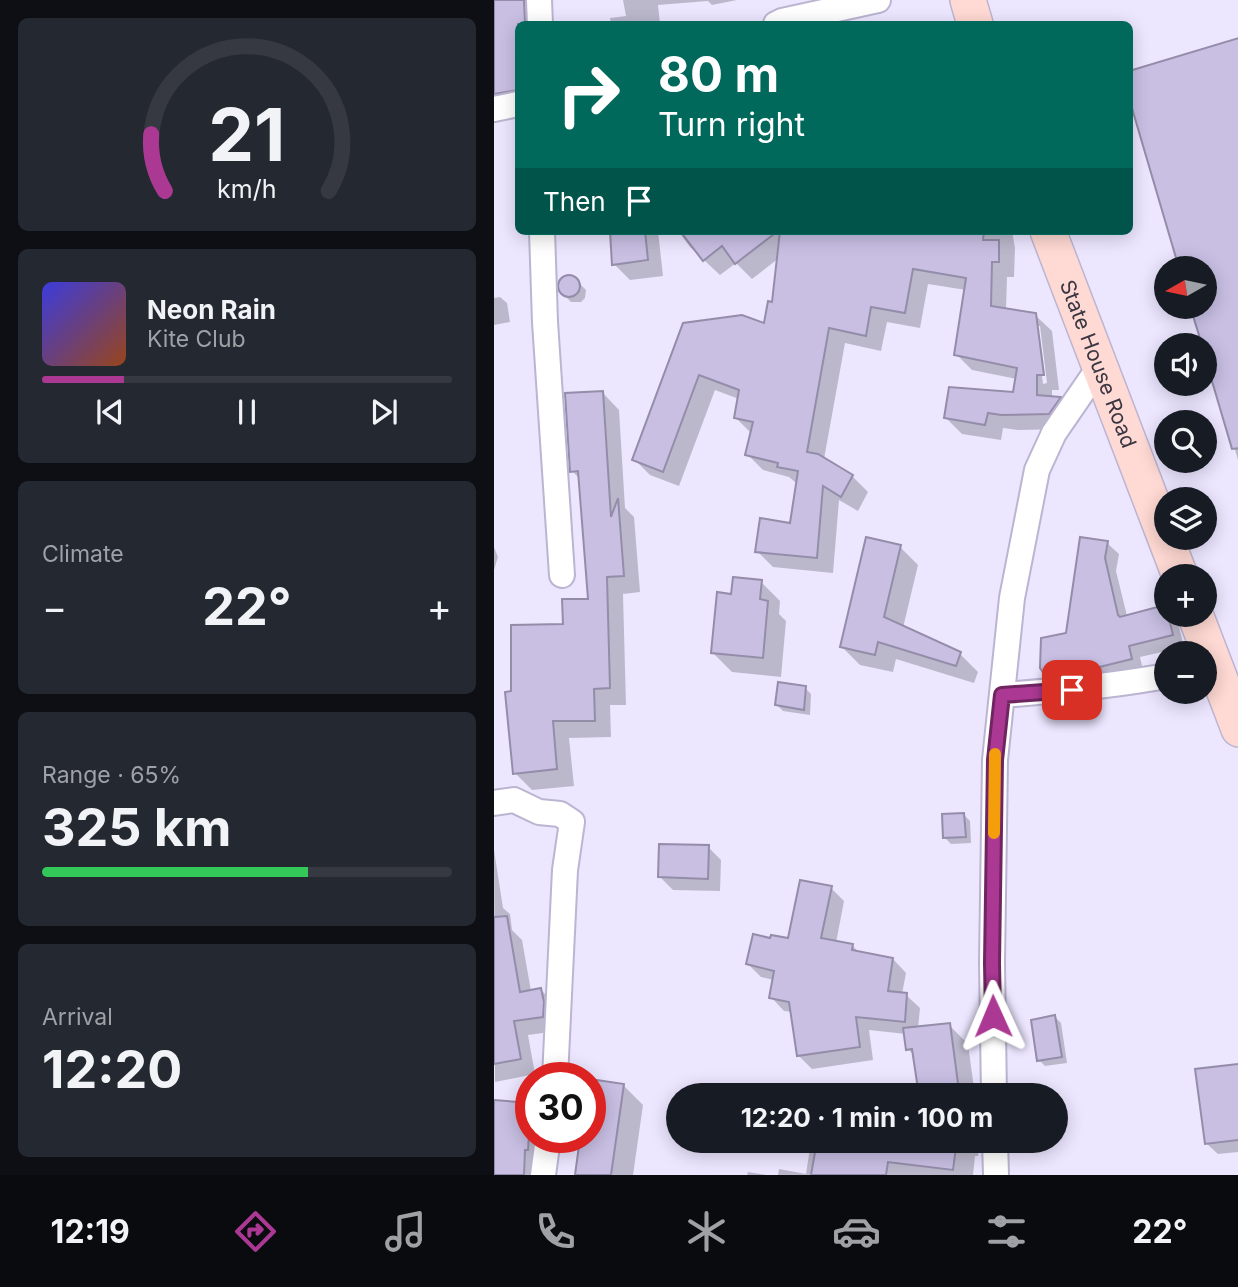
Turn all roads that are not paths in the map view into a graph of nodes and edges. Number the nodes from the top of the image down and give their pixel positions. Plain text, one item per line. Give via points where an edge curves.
1 (539, 0) edge
2 (878, 0) edge
3 (968, 0) edge
4 (540, 21) edge
5 (786, 21) edge
6 (974, 21) edge
7 (515, 105) edge
8 (494, 109) edge
9 (542, 235) edge
10 (1050, 235) edge
11 (1100, 366) junction
12 (1175, 564) edge
13 (562, 575) dead end
14 (1154, 678) edge
15 (1217, 686) edge
16 (1002, 695) junction
17 (1238, 729) edge
18 (494, 803) edge
19 (556, 1062) edge
20 (994, 1083) edge
21 (546, 1153) edge
22 (995, 1153) edge
23 (543, 1175) edge
24 (996, 1175) edge

1 - 4 street
2 - 5 street
3 - 6 main road
7 - 8 street
9 - 13 street
10 - 11 main road, State House Road
11 - 12 main road, State House Road
11 - 16 street via 1054,433 1037,470 1012,598
14 - 16 street
15 - 17 main road
16 - 20 street via 995,760
18 - 19 street via 514,800 572,822 565,870
21 - 23 street
22 - 24 street

